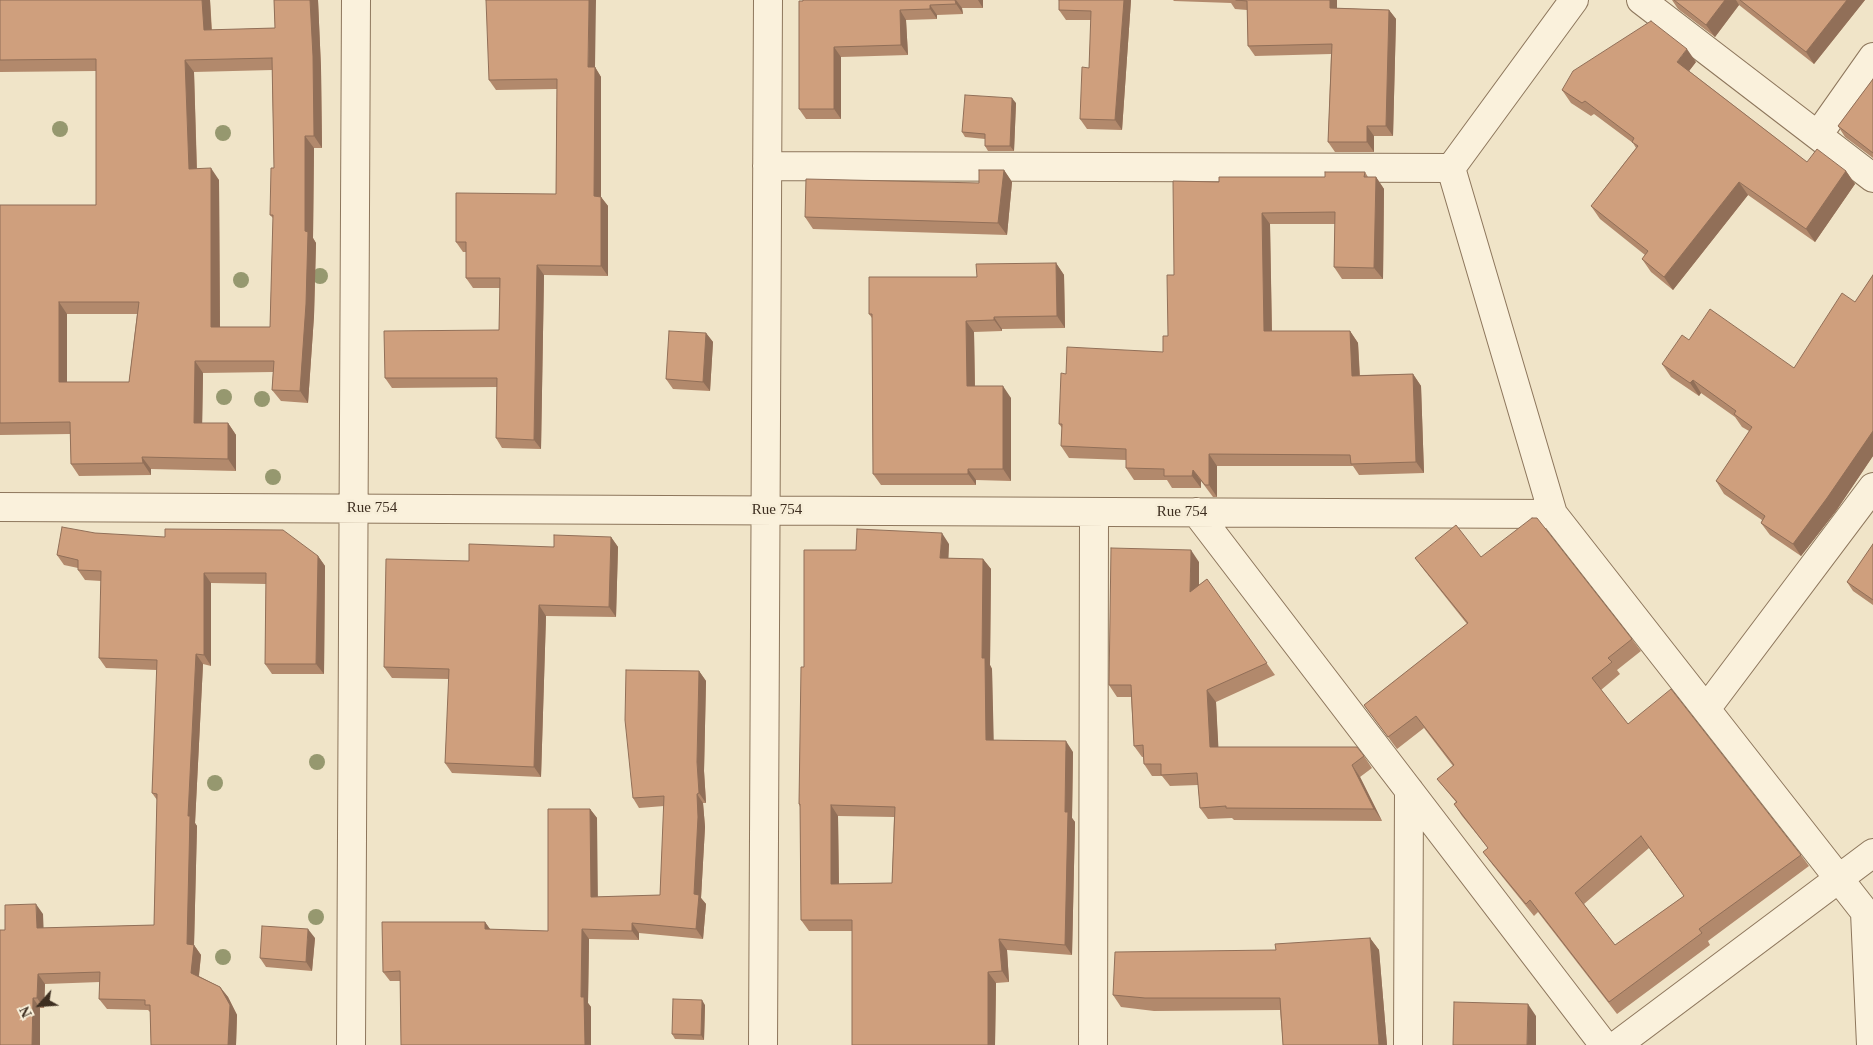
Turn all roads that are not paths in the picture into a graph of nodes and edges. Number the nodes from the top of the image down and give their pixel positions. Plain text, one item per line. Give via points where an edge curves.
1 (356, 0) edge
2 (768, 0) edge
3 (1574, 0) edge
4 (1641, 0) edge
5 (1873, 57) edge
6 (1818, 135) junction
7 (767, 166) junction
8 (1450, 168) junction
9 (1873, 178) edge
10 (1873, 488) edge
11 (0, 507) edge
12 (354, 508) junction
13 (766, 510) junction
14 (1094, 512) junction
15 (1196, 512) junction
16 (1553, 514) junction
17 (1706, 709) junction
18 (1409, 790) junction
19 (1873, 853) edge
20 (1839, 878) junction
21 (1869, 912) edge
22 (351, 1045) edge
23 (763, 1045) edge
24 (1093, 1045) edge
25 (1408, 1045) edge
26 (1604, 1045) edge
27 (1617, 1045) edge
28 (1870, 1045) edge

1 - 12 street
2 - 7 street
3 - 8 street
4 - 6 street
5 - 6 street
6 - 9 street
7 - 8 street
7 - 13 street
8 - 16 street
10 - 17 street
11 - 12 street, Rue 754
12 - 13 street, Rue 754
12 - 22 street
13 - 14 street, Rue 754
13 - 23 street
14 - 15 street, Rue 754
14 - 24 street
15 - 16 street, Rue 754
15 - 18 street
16 - 17 street
17 - 20 street
18 - 25 street
18 - 26 street
19 - 20 street
20 - 21 street
20 - 27 street
21 - 28 street

